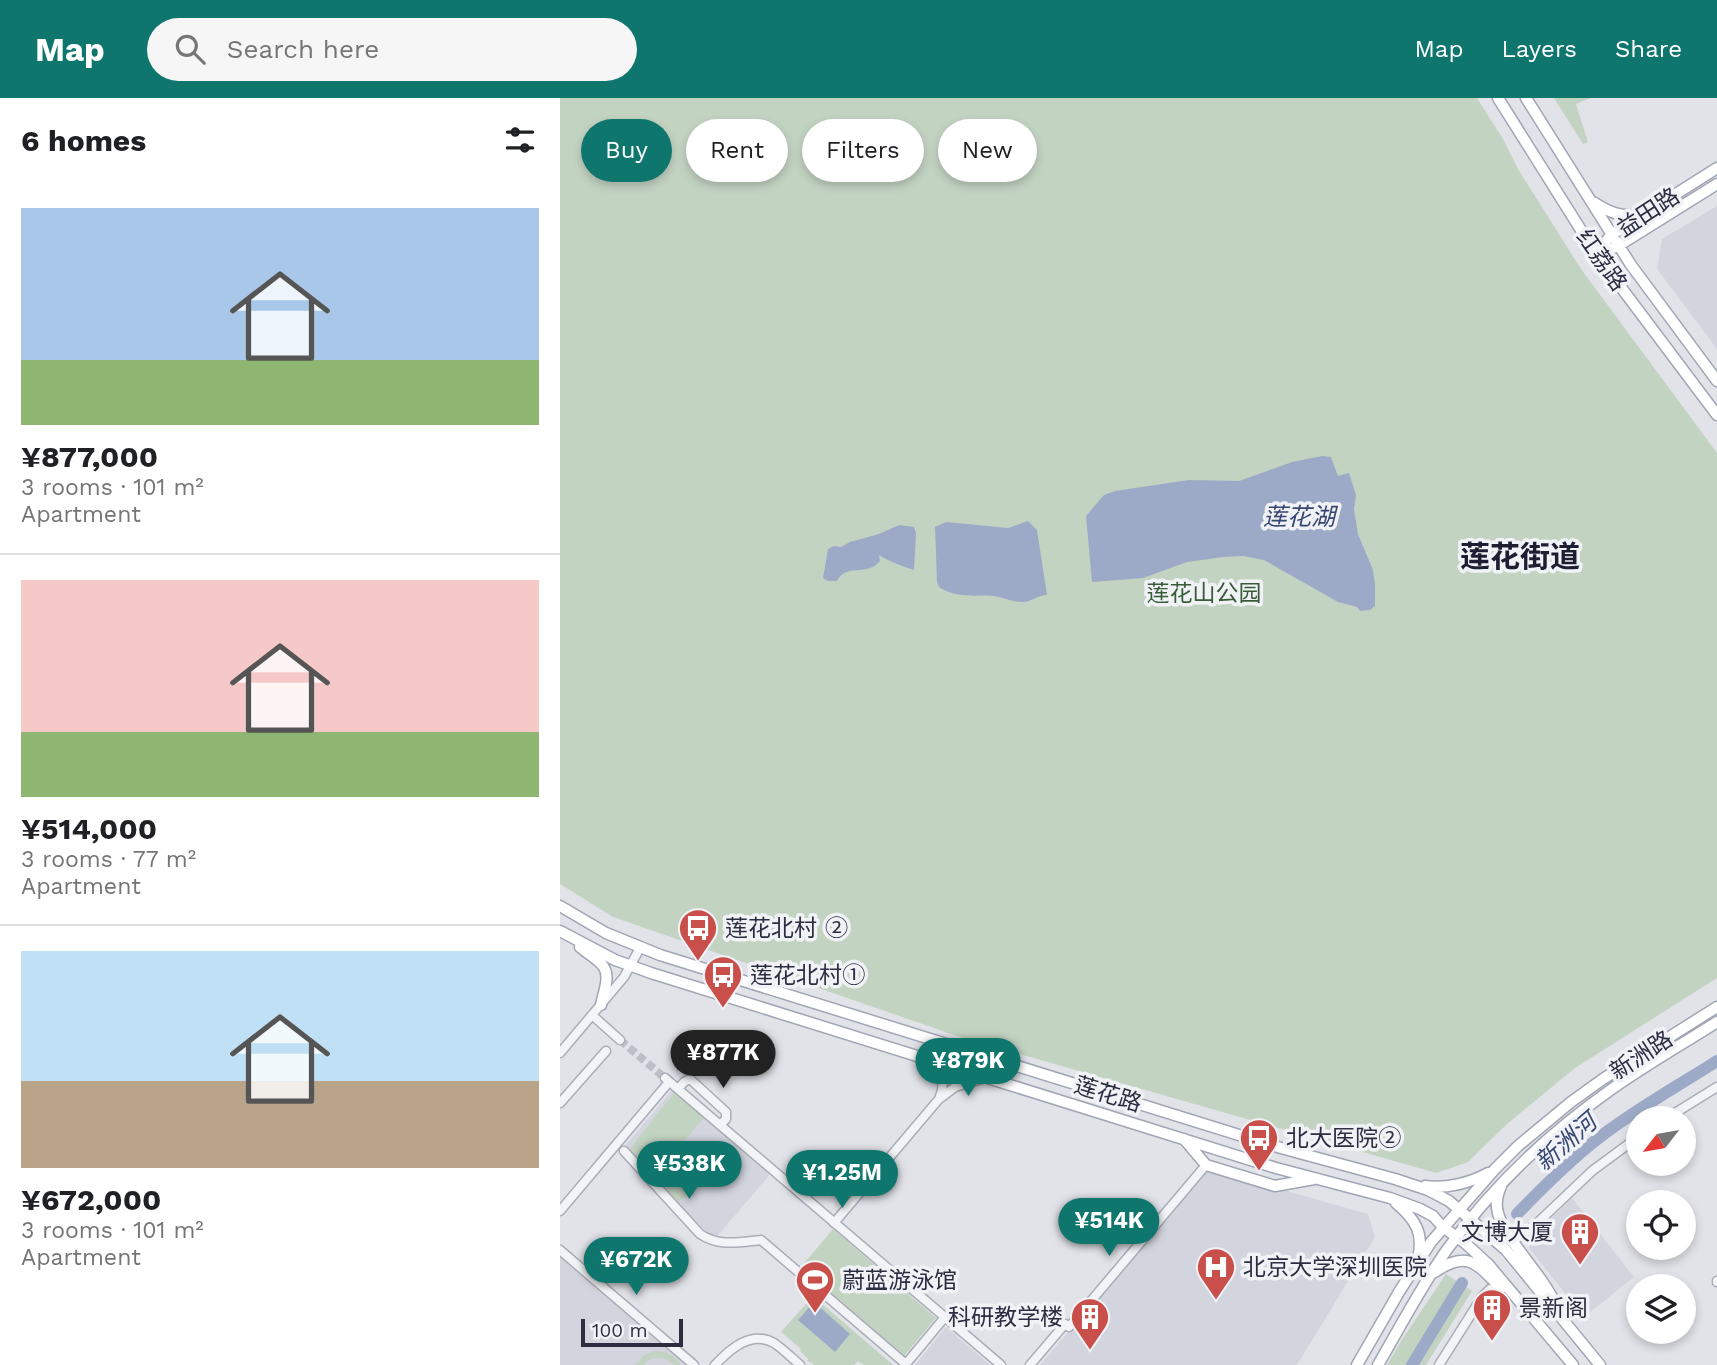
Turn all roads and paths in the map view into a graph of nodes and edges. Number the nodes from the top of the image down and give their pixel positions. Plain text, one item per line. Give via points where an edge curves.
1 (1498, 98) edge
2 (1526, 98) edge
3 (1717, 168) edge
4 (1717, 184) edge
5 (1590, 200) junction
6 (1645, 213) junction
7 (1611, 235) junction
8 (1618, 246) junction
9 (1596, 254) junction
10 (1717, 381) edge
11 (1717, 415) edge
12 (560, 906) edge
13 (560, 931) edge
14 (573, 939) junction
15 (640, 948) junction
16 (630, 966) junction
17 (601, 1005) junction
18 (1717, 1007) edge
19 (592, 1015) junction
20 (1717, 1022) edge
21 (620, 1040) tunnel mouth
22 (606, 1051) dead end
23 (560, 1053) edge
24 (931, 1060) junction
25 (986, 1077) junction
26 (1717, 1087) edge
27 (678, 1089) junction
28 (939, 1099) junction
29 (560, 1104) edge
30 (1686, 1106) edge
31 (720, 1125) junction
32 (1183, 1139) junction
33 (1626, 1146) edge
34 (624, 1151) dead end
35 (1206, 1165) junction
36 (1495, 1170) junction
37 (1318, 1179) junction
38 (1504, 1181) junction
39 (1406, 1182) junction
40 (1390, 1198) junction
41 (560, 1210) edge
42 (1458, 1210) junction
43 (1471, 1220) junction
44 (834, 1223) junction
45 (1443, 1227) junction
46 (1531, 1229) junction
47 (1510, 1235) junction
48 (1457, 1237) junction
49 (560, 1250) edge
50 (1524, 1255) junction
51 (1417, 1264) junction
52 (1484, 1270) junction
53 (1432, 1274) junction
54 (1500, 1287) junction
55 (1482, 1297) junction
56 (1519, 1300) junction
57 (1558, 1311) junction
58 (945, 1317) junction
59 (1570, 1362) edge
60 (694, 1365) edge
61 (715, 1365) edge
62 (800, 1365) edge
63 (906, 1365) edge
64 (1000, 1365) edge
65 (1030, 1365) edge
66 (1357, 1365) edge
67 (1378, 1365) edge
68 (1439, 1365) edge
69 (1600, 1365) edge

1 - 9 main road, 红荔路
2 - 5 main road, 红荔路
3 - 6 main road, 益田路
4 - 8 main road, 益田路
5 - 6 main road via 1617,215
5 - 7 main road, 红荔路
6 - 7 main road, 益田路
7 - 8 main road, 红荔路
7 - 9 main road, 益田路
8 - 9 main road, 益田路
8 - 10 main road, 红荔路
9 - 11 main road, 红荔路
12 - 15 main road, 莲花路
13 - 14 main road, 莲花路
14 - 16 main road, 莲花路
14 - 17 main road via 606,971
15 - 16 street
15 - 39 main road, 莲花路 via 1281,1148
16 - 17 street
16 - 24 main road, 莲花路
17 - 19 street
18 - 36 main road, 新洲路 via 1570,1102
19 - 21 street
19 - 23 street
20 - 38 main road, 新洲路 via 1589,1105
22 - 29 street
24 - 25 main road, 莲花路
24 - 28 street via 943,1085
25 - 28 street via 955,1087
25 - 32 main road, 莲花路
26 - 30 street
27 - 31 street
27 - 31 street via 690,1079 726,1112
27 - 41 street via 667,1080
28 - 44 street
31 - 44 street
32 - 35 main road
32 - 37 main road, 莲花路
33 - 46 street
34 - 63 street via 700,1234 720,1243 761,1240
35 - 37 main road via 1275,1185
35 - 65 street via 1069,1327 1065,1324
36 - 39 main road via 1443,1187
36 - 42 main road, 新洲路
37 - 40 main road, 莲花路
38 - 43 main road, 新洲路
38 - 47 main road via 1497,1208
39 - 42 main road, 莲花路 via 1439,1195
40 - 45 main road, 莲花路 via 1429,1213
40 - 51 main road via 1415,1224 1420,1241
42 - 43 main road, 莲花路
42 - 45 main road, 新洲路
43 - 48 main road, 新洲路
43 - 57 main road, 莲花路 via 1506,1250
44 - 58 street
45 - 48 main road, 莲花路
45 - 51 main road, 新洲路
46 - 47 street via 1520,1237
46 - 50 street via 1523,1244
47 - 50 main road
48 - 53 main road, 新洲路
48 - 56 main road, 莲花路
49 - 60 street
50 - 57 main road
51 - 66 main road, 新洲路
52 - 53 main road via 1462,1261
52 - 54 main road
52 - 55 street
53 - 67 main road, 新洲路
54 - 55 street
54 - 56 main road
55 - 68 street
56 - 59 main road, 莲花路
57 - 69 main road, 莲花路
58 - 63 street
58 - 64 street
61 - 62 street via 734,1347 755,1339 775,1344

